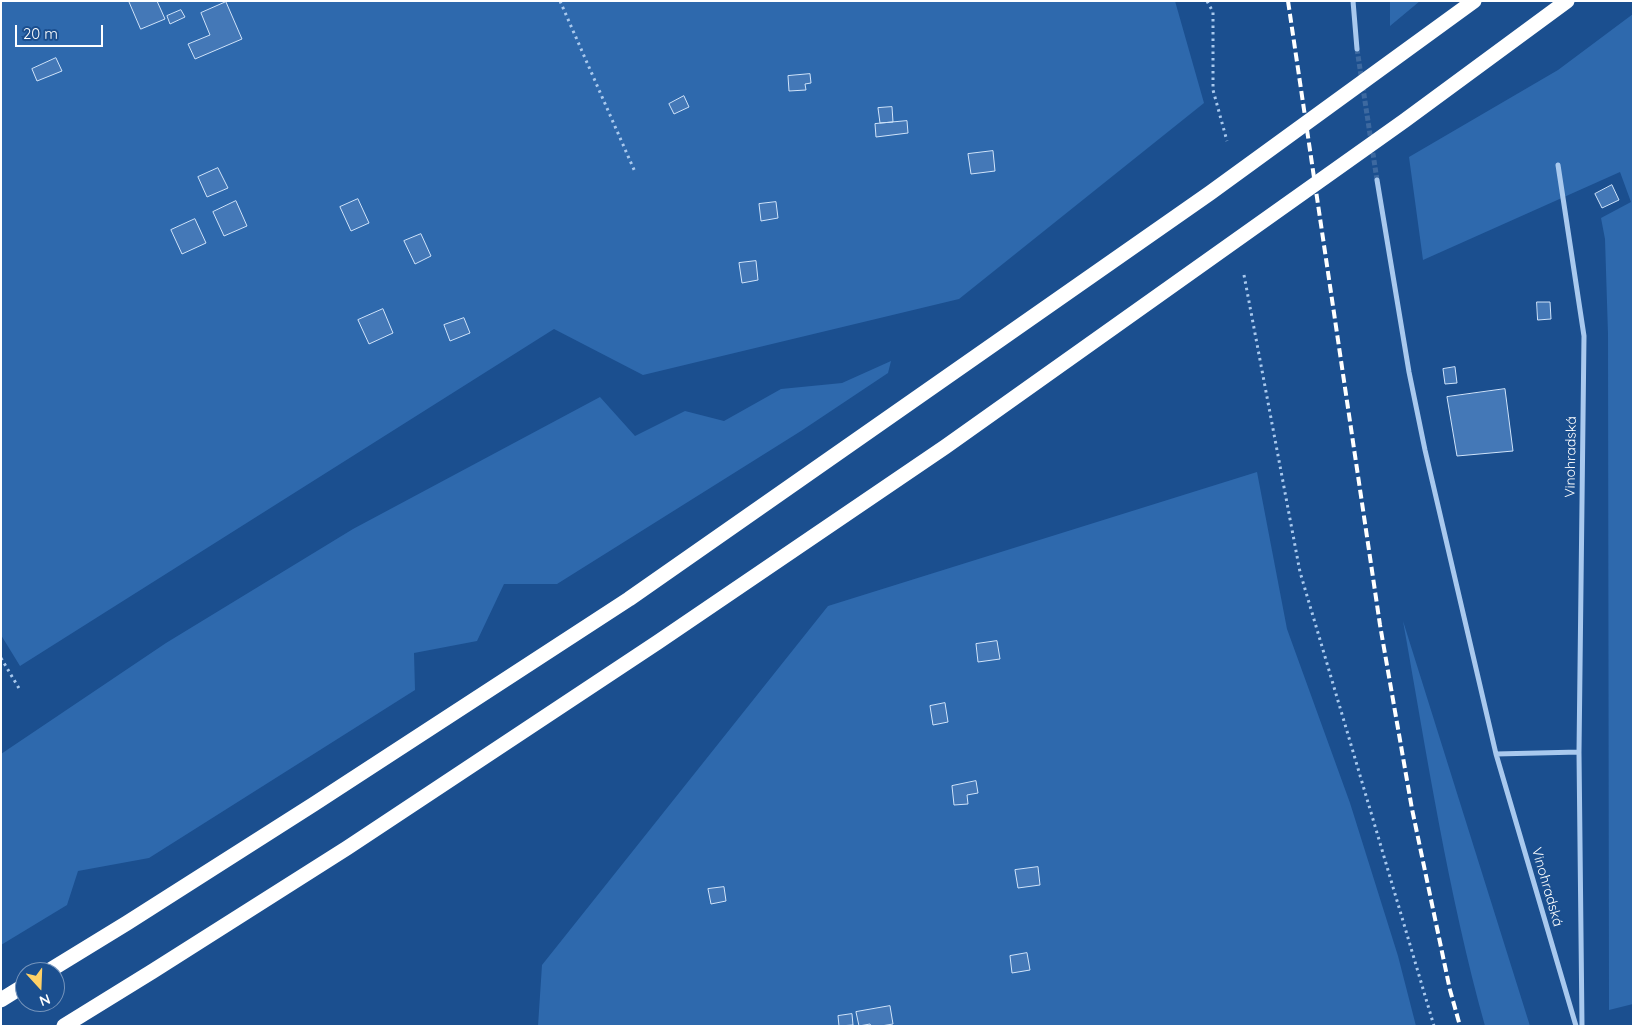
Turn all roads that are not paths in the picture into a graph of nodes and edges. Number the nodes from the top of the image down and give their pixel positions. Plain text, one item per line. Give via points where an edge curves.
1 (1353, 1) edge
2 (1474, 1) edge
3 (1567, 1) edge
4 (1357, 49) tunnel mouth
5 (1558, 165) dead end
6 (1377, 180) tunnel mouth
7 (1579, 752) junction
8 (1496, 754) junction
9 (63, 962) edge
10 (15, 991) edge
11 (1, 1000) edge
12 (64, 1026) edge
13 (1576, 1026) edge
14 (1582, 1026) edge

1 - 4 street
2 - 9 highway via 1210,193 629,599 306,809
3 - 12 highway via 1404,121 945,447 347,848
5 - 7 street, Vinohradská via 1584,336
6 - 8 street, Vinohradská via 1424,450
7 - 8 street
7 - 14 street, Vinohradská
8 - 13 street, Vinohradská
10 - 11 highway

